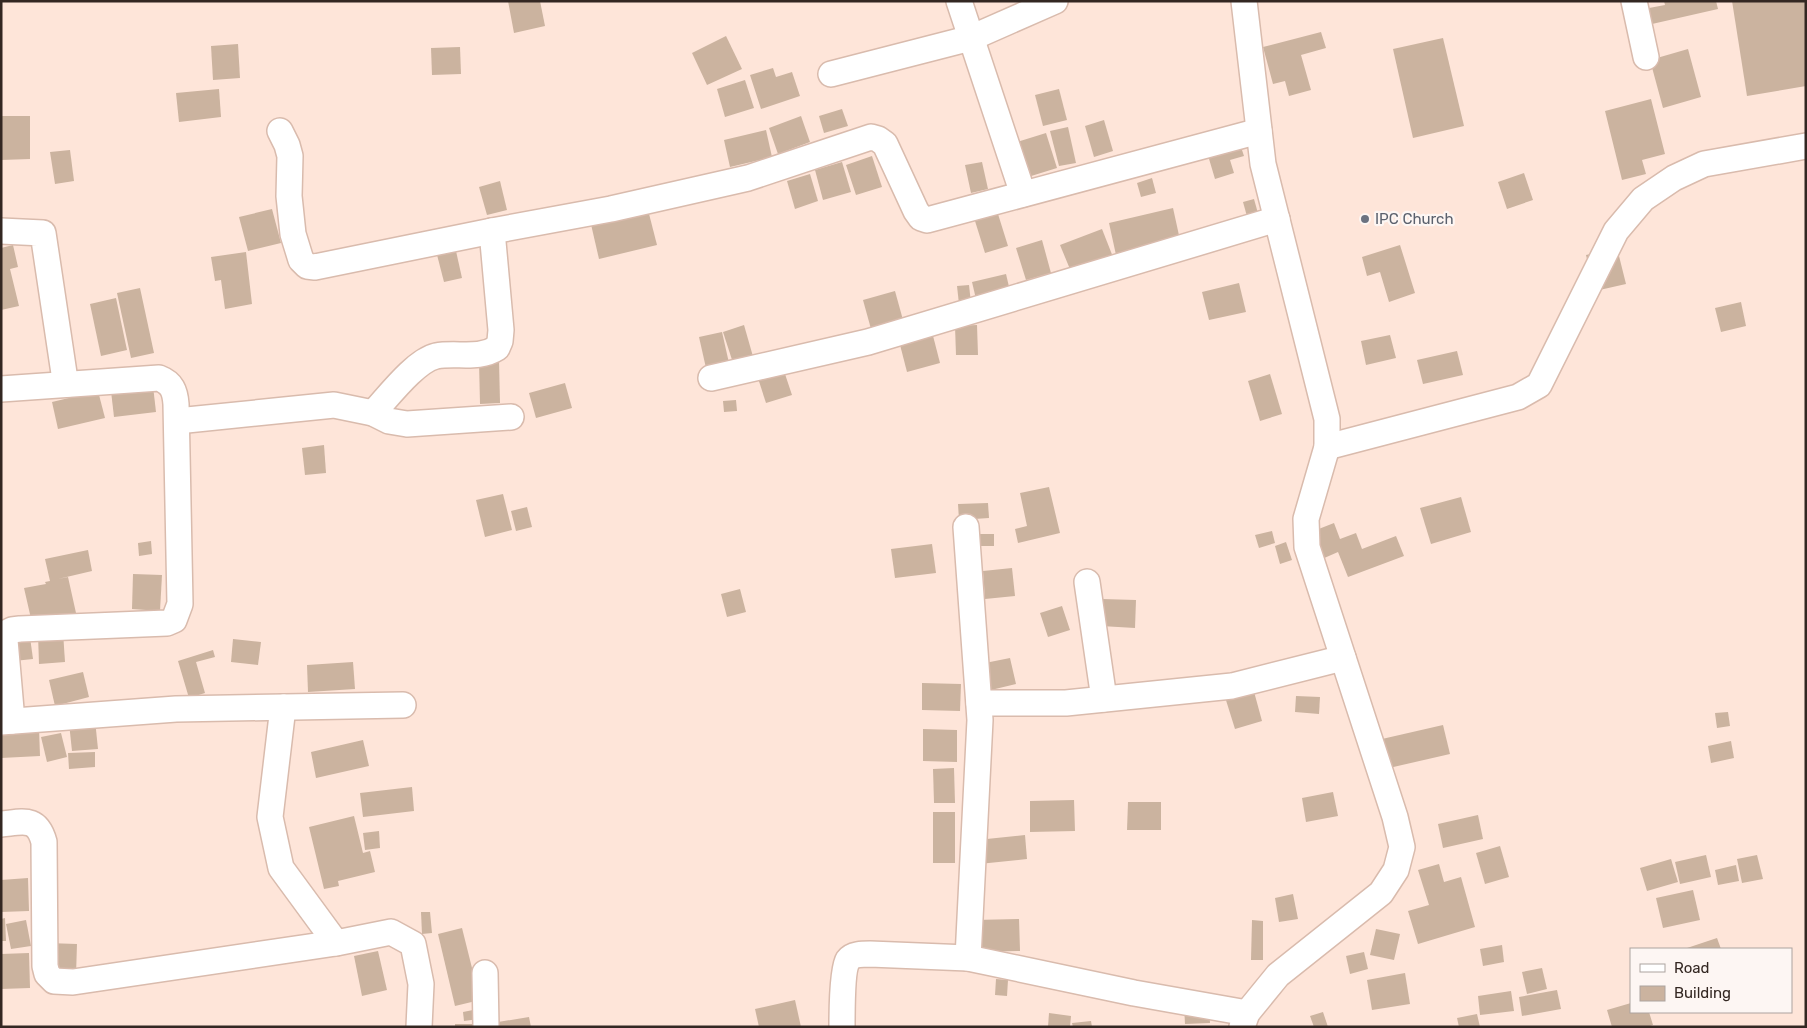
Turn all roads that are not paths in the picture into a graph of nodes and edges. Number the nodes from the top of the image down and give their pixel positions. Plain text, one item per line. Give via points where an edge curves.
1 (959, 1) edge
2 (1055, 1) edge
3 (1244, 1) edge
4 (1634, 1) edge
5 (971, 38) junction
6 (1646, 56) dead end
7 (831, 74) dead end
8 (280, 131) dead end
9 (1259, 131) junction
10 (1806, 146) edge
11 (1023, 194) junction
12 (1277, 219) junction
13 (1, 231) edge
14 (492, 231) junction
15 (711, 378) dead end
16 (68, 384) junction
17 (1, 389) edge
18 (373, 413) junction
19 (510, 417) dead end
20 (177, 421) junction
21 (1327, 447) junction
22 (966, 527) dead end
23 (1087, 582) dead end
24 (1343, 658) junction
25 (1104, 699) junction
26 (979, 703) junction
27 (403, 705) dead end
28 (283, 707) junction
29 (7, 721) edge
30 (1, 824) edge
31 (336, 943) junction
32 (968, 958) junction
33 (484, 973) dead end
34 (1245, 1020) edge
35 (419, 1027) edge
36 (486, 1027) edge
37 (842, 1027) edge

1 - 5 street
2 - 5 street
3 - 9 street
4 - 6 street
5 - 7 street
5 - 11 street
8 - 14 street via 290,156 289,196 293,234 301,260 307,266 315,268
9 - 11 street
9 - 12 street via 1263,164
10 - 21 street via 1704,164 1674,178 1643,199 1616,231 1539,385 1518,397
11 - 14 street via 936,218 921,218 885,144 870,137 748,178 611,209
12 - 15 street via 868,342
12 - 21 street via 1327,419
13 - 16 street via 43,233
14 - 18 street via 501,330 497,348 482,355 427,359
16 - 17 street
16 - 20 street via 159,378 172,385
18 - 19 street via 408,424
18 - 20 street via 334,405
20 - 29 street via 180,604 174,620 167,624 20,629 6,633
21 - 24 street via 1306,519 1307,547
22 - 26 street
23 - 25 street
24 - 25 street via 1232,686
24 - 34 street via 1399,832 1402,847 1396,870 1381,892 1278,975
25 - 26 street via 1066,703
26 - 32 street
27 - 28 street
28 - 29 street via 176,708
28 - 31 street via 270,817 281,868
30 - 31 street via 31,823 42,834 45,966 54,981 73,982
31 - 35 street via 391,932 413,944 421,984
32 - 34 street
32 - 37 street via 856,955 848,960 845,969
33 - 36 street

